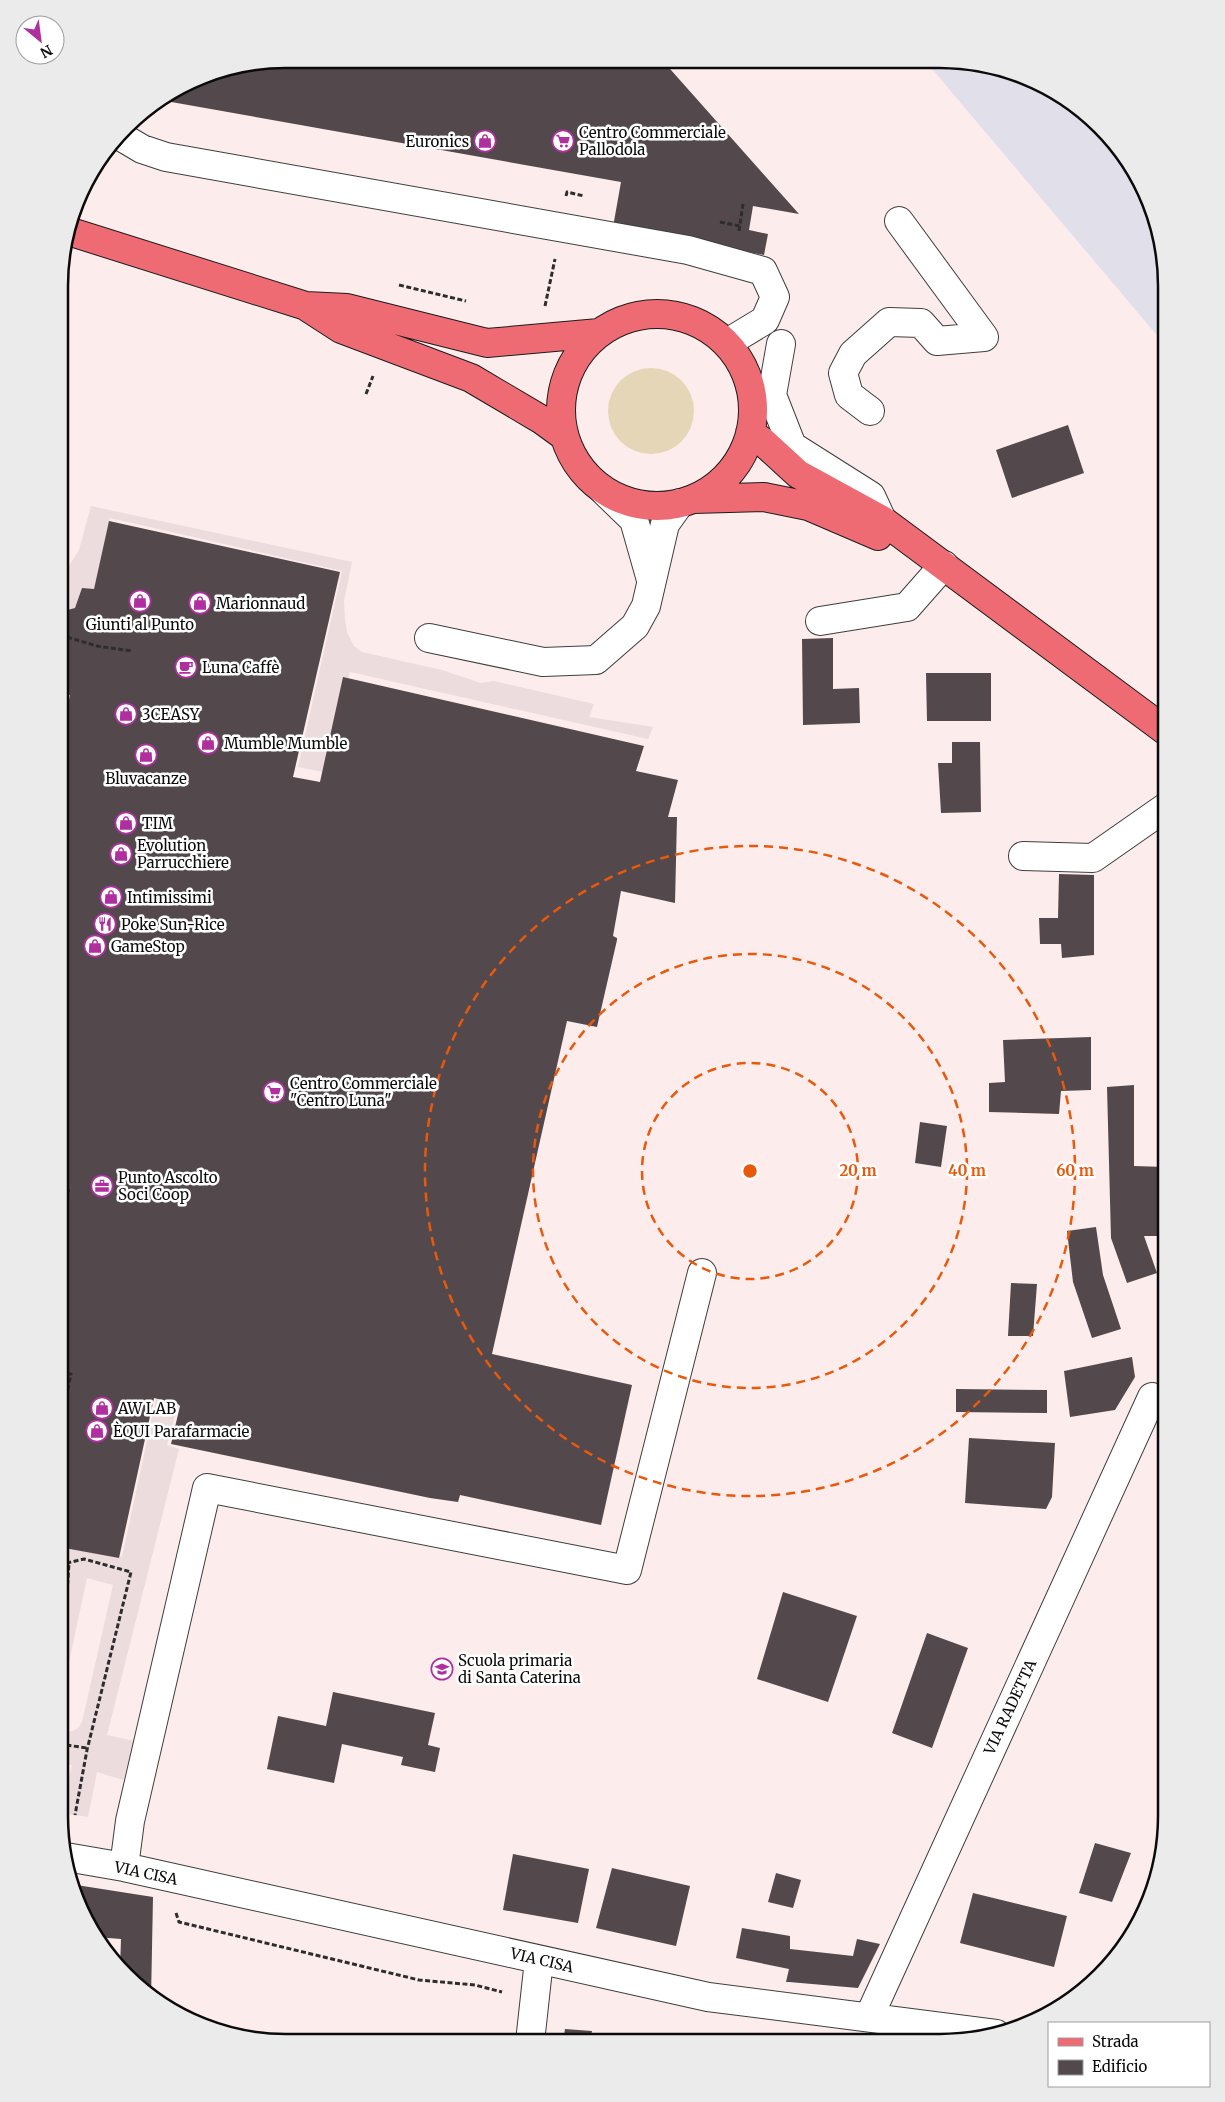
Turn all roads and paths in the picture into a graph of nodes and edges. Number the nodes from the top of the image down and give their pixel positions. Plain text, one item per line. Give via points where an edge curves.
1 (125, 139) edge
2 (567, 192) dead end
3 (743, 204) dead end
4 (899, 221) dead end
5 (562, 228) junction
6 (74, 233) edge
7 (739, 233) dead end
8 (394, 284) dead end
9 (467, 301) dead end
10 (306, 306) junction
11 (543, 316) dead end
12 (599, 333) junction
13 (727, 343) junction
14 (781, 344) dead end
15 (870, 411) dead end
16 (750, 433) junction
17 (564, 436) junction
18 (602, 489) junction
19 (686, 501) junction
20 (882, 520) junction
21 (944, 564) junction
22 (651, 582) junction
23 (820, 621) dead end
24 (68, 637) edge
25 (429, 638) dead end
26 (132, 651) dead end
27 (1158, 725) edge
28 (1158, 813) edge
29 (1023, 856) dead end
30 (702, 1273) dead end
31 (68, 1374) edge
32 (68, 1389) edge
33 (1152, 1397) dead end
34 (69, 1563) joint
35 (68, 1578) edge
36 (68, 1745) edge
37 (87, 1748) junction
38 (75, 1815) dead end
39 (71, 1855) edge
40 (72, 1859) edge
41 (92, 1861) junction
42 (124, 1867) junction
43 (176, 1912) dead end
44 (539, 1960) junction
45 (501, 2000) dead end
46 (869, 2017) junction
47 (976, 2031) edge
48 (531, 2034) edge

1 - 5 street via 166,157
2 - 5 path
3 - 7 path
4 - 15 street via 984,337 937,341 921,323 889,322 853,354 843,373 848,395
5 - 11 path
5 - 13 street via 688,250 763,271 775,297 764,320
6 - 10 main road
8 - 9 path
10 - 12 main road via 347,308 487,343
10 - 17 main road via 341,329 471,378
12 - 13 main road via 623,319 651,314 679,316 705,326
12 - 17 main road via 582,349 562,390 560,413
13 - 16 main road via 749,381 754,416
14 - 20 street via 772,395 792,446 871,496
16 - 19 main road via 731,471 713,487
16 - 20 main road via 798,474
17 - 18 main road via 573,457
18 - 19 main road via 620,499 639,504 660,506
18 - 22 street via 634,520
19 - 21 main road via 764,497 808,506
19 - 22 street via 665,524
20 - 21 main road
21 - 23 street via 908,607
21 - 27 main road
22 - 25 street via 646,606 635,626 596,660 543,662
24 - 26 path via 96,646
28 - 29 street via 1093,858
30 - 42 street via 627,1570 207,1488 130,1821
31 - 32 path via 71,1374
33 - 46 street, VIA RADETTA
34 - 35 path
34 - 37 path via 84,1558 131,1572
36 - 37 path
37 - 38 path
39 - 41 street, VIA CISA
40 - 41 street, VIA CISA
41 - 42 street, VIA CISA
42 - 44 street, VIA CISA
43 - 45 path via 178,1922 418,1980 502,1991
44 - 46 street, VIA CISA via 708,1998
44 - 48 street
46 - 47 street, VIA CISA

